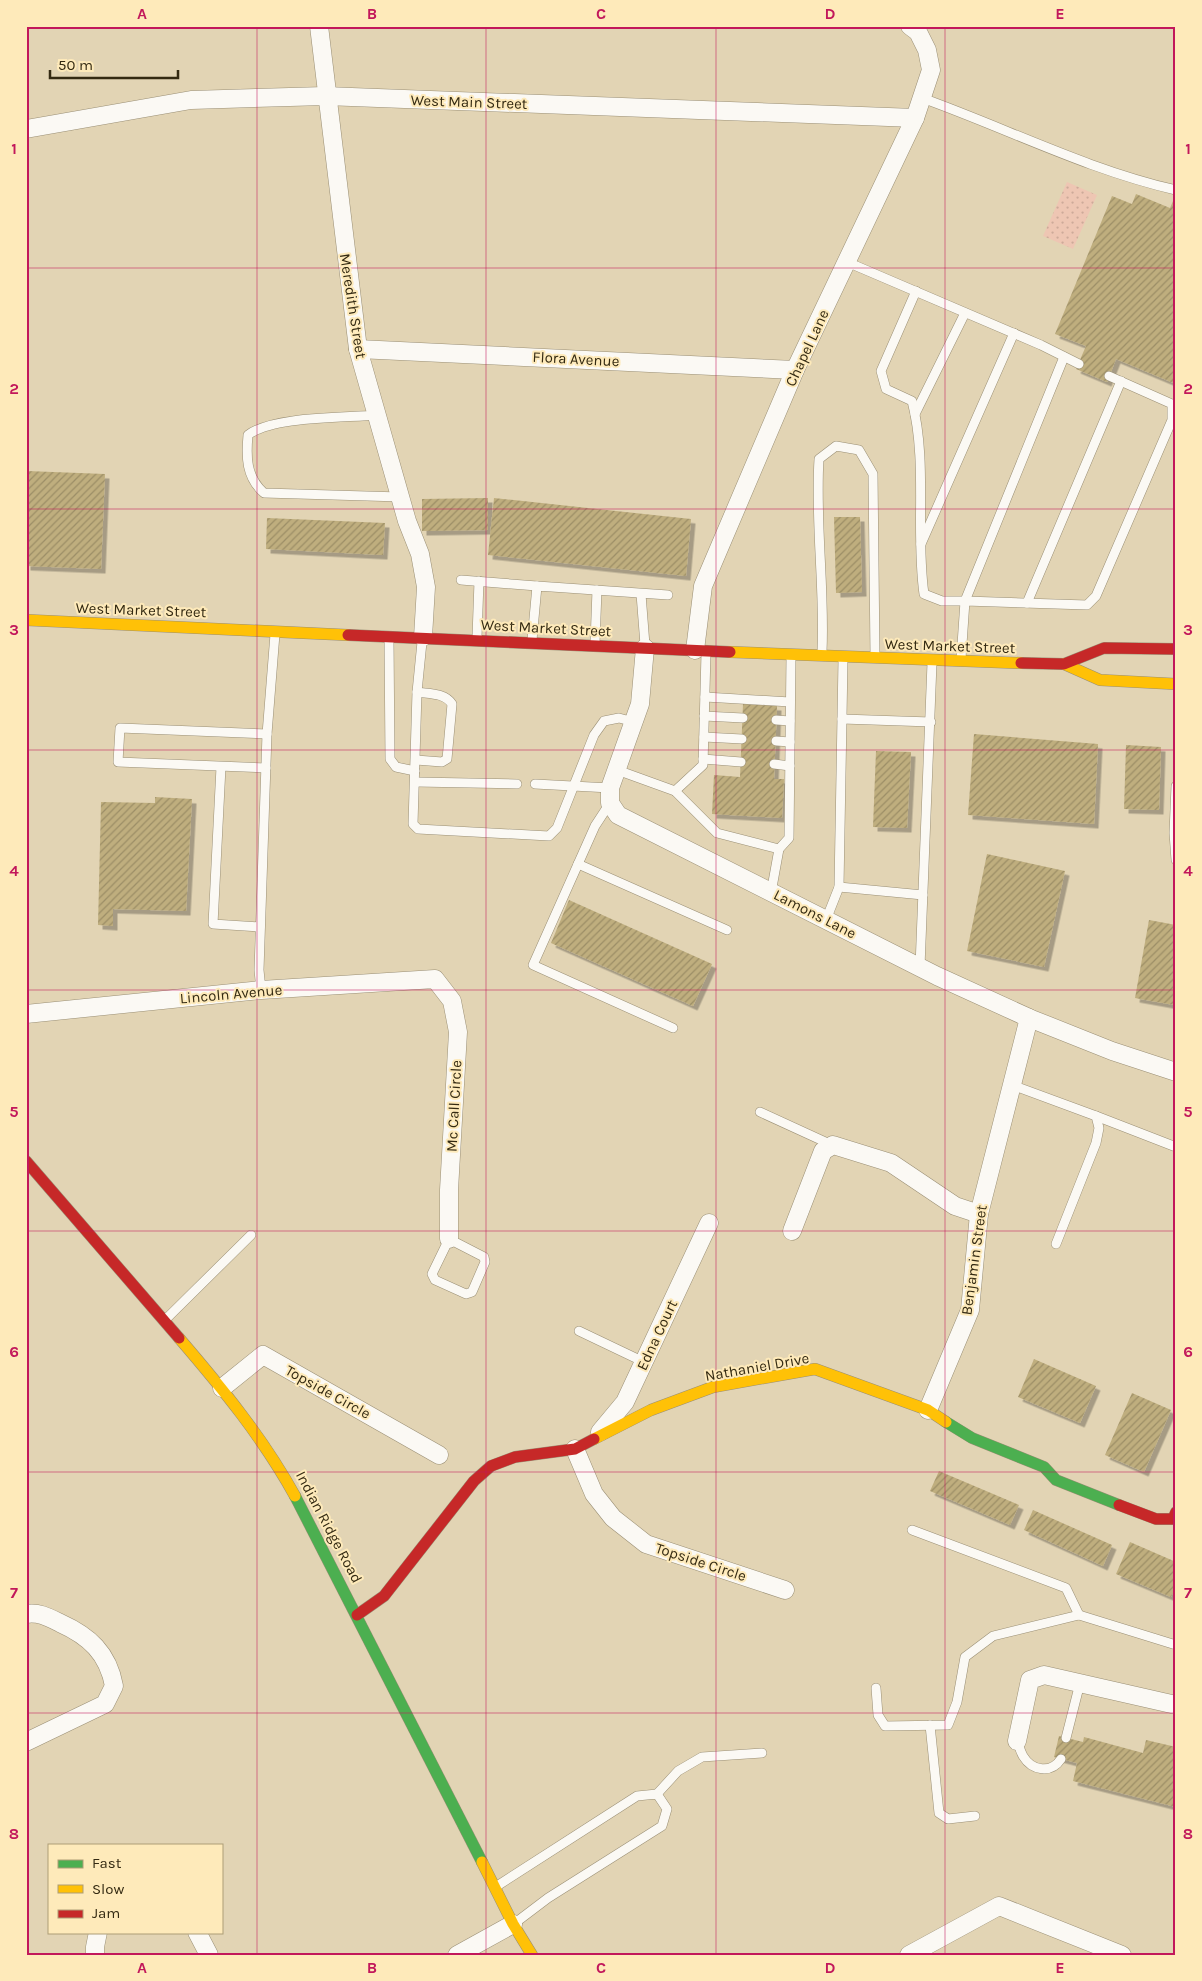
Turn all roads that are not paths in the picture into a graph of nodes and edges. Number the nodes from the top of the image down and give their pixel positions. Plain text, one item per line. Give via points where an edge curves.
1 (319, 26) edge
2 (910, 26) edge
3 (325, 96) junction
4 (922, 98) junction
5 (915, 118) junction
6 (26, 129) edge
7 (1176, 190) edge
8 (847, 262) junction
9 (916, 292) junction
10 (965, 313) junction
11 (1014, 333) junction
12 (358, 349) junction
13 (1064, 356) junction
14 (1079, 364) dead end
15 (795, 370) junction
16 (1109, 376) dead end
17 (1121, 381) junction
18 (1174, 405) edge
19 (915, 414) junction
20 (377, 415) junction
21 (401, 497) junction
22 (920, 546) junction
23 (461, 580) dead end
24 (479, 581) junction
25 (537, 586) junction
26 (597, 590) junction
27 (641, 594) junction
28 (668, 595) dead end
29 (965, 601) junction
30 (1027, 603) junction
31 (26, 620) edge
32 (275, 631) junction
33 (390, 636) junction
34 (423, 638) junction
35 (477, 640) junction
36 (532, 643) junction
37 (594, 646) junction
38 (1173, 647) edge
39 (645, 648) junction
40 (700, 650) junction
41 (791, 655) junction
42 (822, 656) junction
43 (843, 657) junction
44 (875, 659) junction
45 (932, 661) junction
46 (961, 661) junction
47 (1064, 664) junction
48 (1176, 684) edge
49 (417, 692) junction
50 (705, 697) junction
51 (790, 702) junction
52 (704, 716) junction
53 (743, 718) dead end
54 (842, 719) junction
55 (776, 720) dead end
56 (790, 721) junction
57 (634, 722) junction
58 (931, 722) junction
59 (267, 734) junction
60 (704, 737) junction
61 (742, 739) dead end
62 (776, 740) dead end
63 (790, 742) junction
64 (703, 759) junction
65 (416, 760) junction
66 (740, 762) dead end
67 (774, 764) dead end
68 (790, 766) junction
69 (222, 767) junction
70 (266, 768) junction
71 (617, 770) junction
72 (415, 771) junction
73 (416, 782) junction
74 (517, 784) dead end
75 (535, 784) dead end
76 (573, 786) junction
77 (1176, 786) edge
78 (675, 791) junction
79 (610, 796) junction
80 (780, 849) junction
81 (1176, 860) edge
82 (578, 864) junction
83 (839, 887) junction
84 (771, 893) junction
85 (923, 895) junction
86 (826, 920) junction
87 (260, 927) junction
88 (727, 930) dead end
89 (920, 968) junction
90 (436, 979) joint
91 (261, 990) junction
92 (26, 1014) edge
93 (1029, 1018) junction
94 (673, 1028) dead end
95 (1174, 1070) edge
96 (1012, 1085) junction
97 (760, 1112) dead end
98 (1096, 1116) junction
99 (833, 1145) junction
100 (1176, 1147) edge
101 (26, 1161) edge
102 (979, 1214) junction
103 (709, 1223) dead end
104 (792, 1230) dead end
105 (251, 1235) dead end
106 (449, 1239) junction
107 (1056, 1244) dead end
108 (164, 1321) junction
109 (579, 1331) dead end
110 (644, 1362) junction
111 (222, 1388) junction
112 (928, 1410) junction
113 (593, 1441) junction
114 (575, 1449) junction
115 (439, 1455) dead end
116 (1176, 1512) edge
117 (912, 1530) dead end
118 (785, 1590) dead end
119 (26, 1614) edge
120 (357, 1615) junction
121 (1079, 1615) junction
122 (1176, 1645) edge
123 (1080, 1682) junction
124 (876, 1688) dead end
125 (1176, 1705) edge
126 (930, 1725) junction
127 (1066, 1738) dead end
128 (1017, 1740) joint
129 (26, 1742) edge
130 (762, 1753) dead end
131 (1061, 1759) dead end
132 (657, 1794) junction
133 (975, 1816) dead end
134 (494, 1888) junction
135 (513, 1924) junction
136 (97, 1934) edge
137 (198, 1934) edge
138 (95, 1955) edge
139 (209, 1955) edge
140 (457, 1955) edge
141 (532, 1955) edge
142 (909, 1955) edge
143 (1122, 1955) edge

1 - 3 street, Meredith Street
2 - 4 street, Chapel Lane via 918,32 927,50 931,70
3 - 5 street, West Main Street
3 - 6 street, West Main Street via 191,100
3 - 12 street, Meredith Street
4 - 5 street, Chapel Lane
4 - 7 lane via 1100,167
5 - 8 street, Chapel Lane
8 - 9 lane
8 - 15 street, Chapel Lane
9 - 10 lane
9 - 19 lane via 881,371 886,389 912,401
10 - 11 lane
10 - 19 lane
11 - 13 lane
11 - 22 lane
12 - 15 street, Flora Avenue
12 - 20 street, Meredith Street
13 - 14 lane
13 - 29 lane
15 - 40 street, Chapel Lane via 703,586
16 - 17 lane
17 - 18 lane
17 - 30 lane
18 - 30 lane via 1172,420 1096,596 1087,605
19 - 22 lane
20 - 21 street, Meredith Street
20 - 21 lane via 258,428 248,435 246,452 253,483 264,493
21 - 34 street, Meredith Street via 420,554 426,587
22 - 29 lane via 924,594 942,601
23 - 24 lane
24 - 25 lane
24 - 35 lane
25 - 26 lane
25 - 36 lane
26 - 27 lane
26 - 37 lane
27 - 28 lane
27 - 39 lane
29 - 30 lane
29 - 46 lane
31 - 32 street, West Market Street
32 - 33 street, West Market Street
32 - 59 lane
33 - 34 street, West Market Street
33 - 72 lane via 390,759 396,767
34 - 35 street, West Market Street
34 - 49 lane
35 - 36 street, West Market Street
36 - 37 street, West Market Street
37 - 39 street, West Market Street
38 - 47 street, West Market Street via 1104,648
39 - 40 street, West Market Street
39 - 57 street via 640,704
40 - 41 street, West Market Street
40 - 50 lane
41 - 42 street, West Market Street
41 - 51 lane
42 - 43 street, West Market Street
42 - 44 lane via 824,613 817,498 819,459 836,446 859,450 873,474
43 - 44 street, West Market Street
43 - 54 lane
44 - 45 street, West Market Street
45 - 46 street, West Market Street
45 - 58 lane
46 - 47 street, West Market Street
47 - 48 street, West Market Street via 1100,680
49 - 65 lane
49 - 65 lane via 441,695 449,698 452,704 448,759 442,762
50 - 51 lane
50 - 52 lane
51 - 56 lane
52 - 53 lane
52 - 60 lane
54 - 58 lane
54 - 83 lane
55 - 56 lane
56 - 63 lane
57 - 71 street
57 - 76 lane via 619,718 604,722 594,735
58 - 85 lane
59 - 69 lane via 120,728 118,762
59 - 70 lane
60 - 61 lane
60 - 64 lane
62 - 63 lane
63 - 68 lane
64 - 66 lane
64 - 78 lane via 703,765
65 - 72 lane
67 - 68 lane
68 - 80 lane via 789,838
69 - 70 lane
69 - 87 lane via 213,924
70 - 87 lane
71 - 78 lane
71 - 79 street
72 - 73 lane
73 - 74 lane
73 - 76 lane via 413,824 418,829 538,837 549,836 557,828
75 - 76 lane
76 - 79 lane
77 - 81 lane
78 - 80 lane via 717,833
79 - 82 lane
79 - 84 street, Lamons Lane via 618,815
80 - 84 lane
82 - 88 lane
82 - 94 lane via 532,965
83 - 85 lane
83 - 86 lane
84 - 86 street, Lamons Lane
85 - 89 lane
86 - 89 street, Lamons Lane
87 - 91 lane
89 - 93 street, Lamons Lane
90 - 91 street, Lincoln Avenue
90 - 106 street, Mc Call Circle via 452,1001 458,1032
91 - 92 street, Lincoln Avenue
93 - 95 street, Lamons Lane via 1112,1051
93 - 96 street, Benjamin Street
96 - 98 lane
96 - 102 street, Benjamin Street
97 - 99 lane
98 - 100 lane
98 - 107 lane via 1099,1128 1096,1143
99 - 102 street via 891,1163 955,1206
99 - 104 street via 823,1151
101 - 108 street, Indian Ridge Road
102 - 112 street, Benjamin Street via 970,1310
103 - 110 street, Edna Court
105 - 108 lane
106 - 106 lane via 484,1257 485,1262 472,1292 466,1294 435,1280 432,1274
108 - 111 street, Indian Ridge Road
109 - 110 lane
110 - 113 street, Edna Court via 626,1402
111 - 115 street, Topside Circle via 263,1355
111 - 120 street, Indian Ridge Road via 278,1465
112 - 113 street, Nathaniel Drive via 815,1369 713,1387 644,1414
112 - 116 street, Nathaniel Drive via 972,1438 1044,1467 1056,1480 1156,1519 1173,1519
113 - 114 street, Nathaniel Drive
114 - 118 street, Topside Circle via 594,1494 613,1518 646,1544
114 - 120 street, Nathaniel Drive via 515,1457 491,1466 474,1481 384,1596
117 - 121 lane via 1066,1588
119 - 129 street via 38,1613 87,1637 106,1660 114,1686 108,1700 99,1708
120 - 134 street, Indian Ridge Road
121 - 122 lane
121 - 126 lane via 993,1636 965,1657 957,1702 948,1725
123 - 125 street
123 - 127 lane
123 - 128 street via 1044,1675 1030,1680
124 - 126 lane via 878,1715 885,1726
126 - 133 lane via 939,1813 948,1819
128 - 131 lane via 1023,1756 1036,1766 1046,1770 1056,1767
130 - 132 lane via 702,1757 678,1771
132 - 134 lane via 637,1796
132 - 135 lane via 667,1809 662,1826
134 - 135 street, Indian Ridge Road
135 - 140 street
135 - 141 street, Indian Ridge Road
136 - 138 street
137 - 139 street
142 - 143 street via 999,1906

